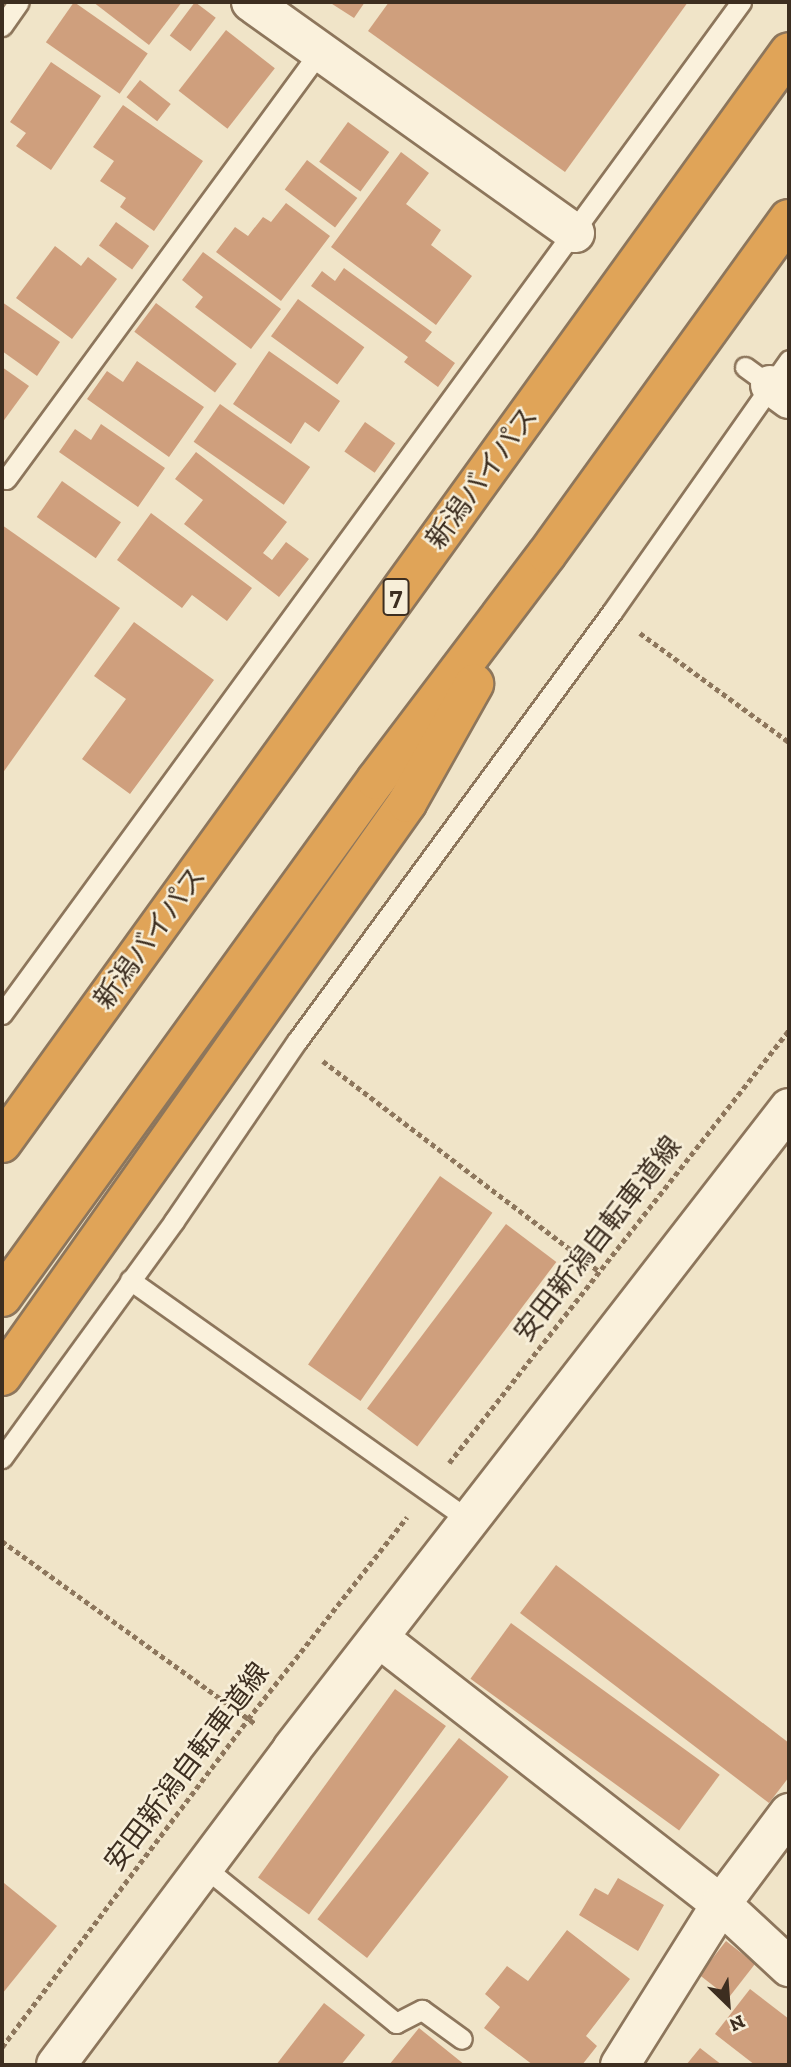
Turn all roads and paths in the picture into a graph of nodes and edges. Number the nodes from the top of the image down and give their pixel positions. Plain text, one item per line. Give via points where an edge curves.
1 (19, 2) edge
2 (251, 2) edge
3 (741, 2) edge
4 (2, 26) edge
5 (320, 51) junction
6 (789, 52) edge
7 (789, 219) edge
8 (583, 239) junction
9 (774, 378) edge
10 (6, 479) dead end
11 (547, 554) junction
12 (612, 612) junction
13 (789, 742) edge
14 (2, 1014) edge
15 (789, 1030) edge
16 (297, 1041) junction
17 (789, 1108) edge
18 (2, 1143) edge
19 (599, 1272) junction
20 (130, 1280) junction
21 (2, 1297) edge
22 (641, 1301) junction
23 (2, 1376) edge
24 (2, 1458) edge
25 (440, 1474) dead end
26 (409, 1515) dead end
27 (470, 1521) junction
28 (2, 1541) edge
29 (379, 1638) junction
30 (248, 1719) junction
31 (292, 1749) junction
32 (789, 1813) edge
33 (203, 1866) junction
34 (721, 1904) junction
35 (789, 1967) edge
36 (462, 2039) dead end
37 (2, 2047) edge
38 (56, 2065) edge
39 (620, 2065) edge

1 - 4 lane
2 - 5 street
3 - 8 lane
5 - 8 street
5 - 10 lane
6 - 18 highway, 新潟バイパス / 7
7 - 11 highway
8 - 14 lane
9 - 12 lane
11 - 21 highway via 376,780
11 - 23 highway via 407,803
12 - 13 path
12 - 16 lane
15 - 19 path, 安田新潟自転車道線
16 - 19 path
16 - 20 lane
17 - 22 street
19 - 22 path
19 - 25 path, 安田新潟自転車道線
20 - 24 lane
20 - 27 lane
22 - 27 street
26 - 30 path, 安田新潟自転車道線
27 - 29 street
28 - 30 path
29 - 31 street
29 - 34 street
30 - 31 path
30 - 37 path, 安田新潟自転車道線
31 - 33 street
32 - 34 street
33 - 36 lane via 396,2023 422,2010
33 - 38 street
34 - 35 street
34 - 39 street

